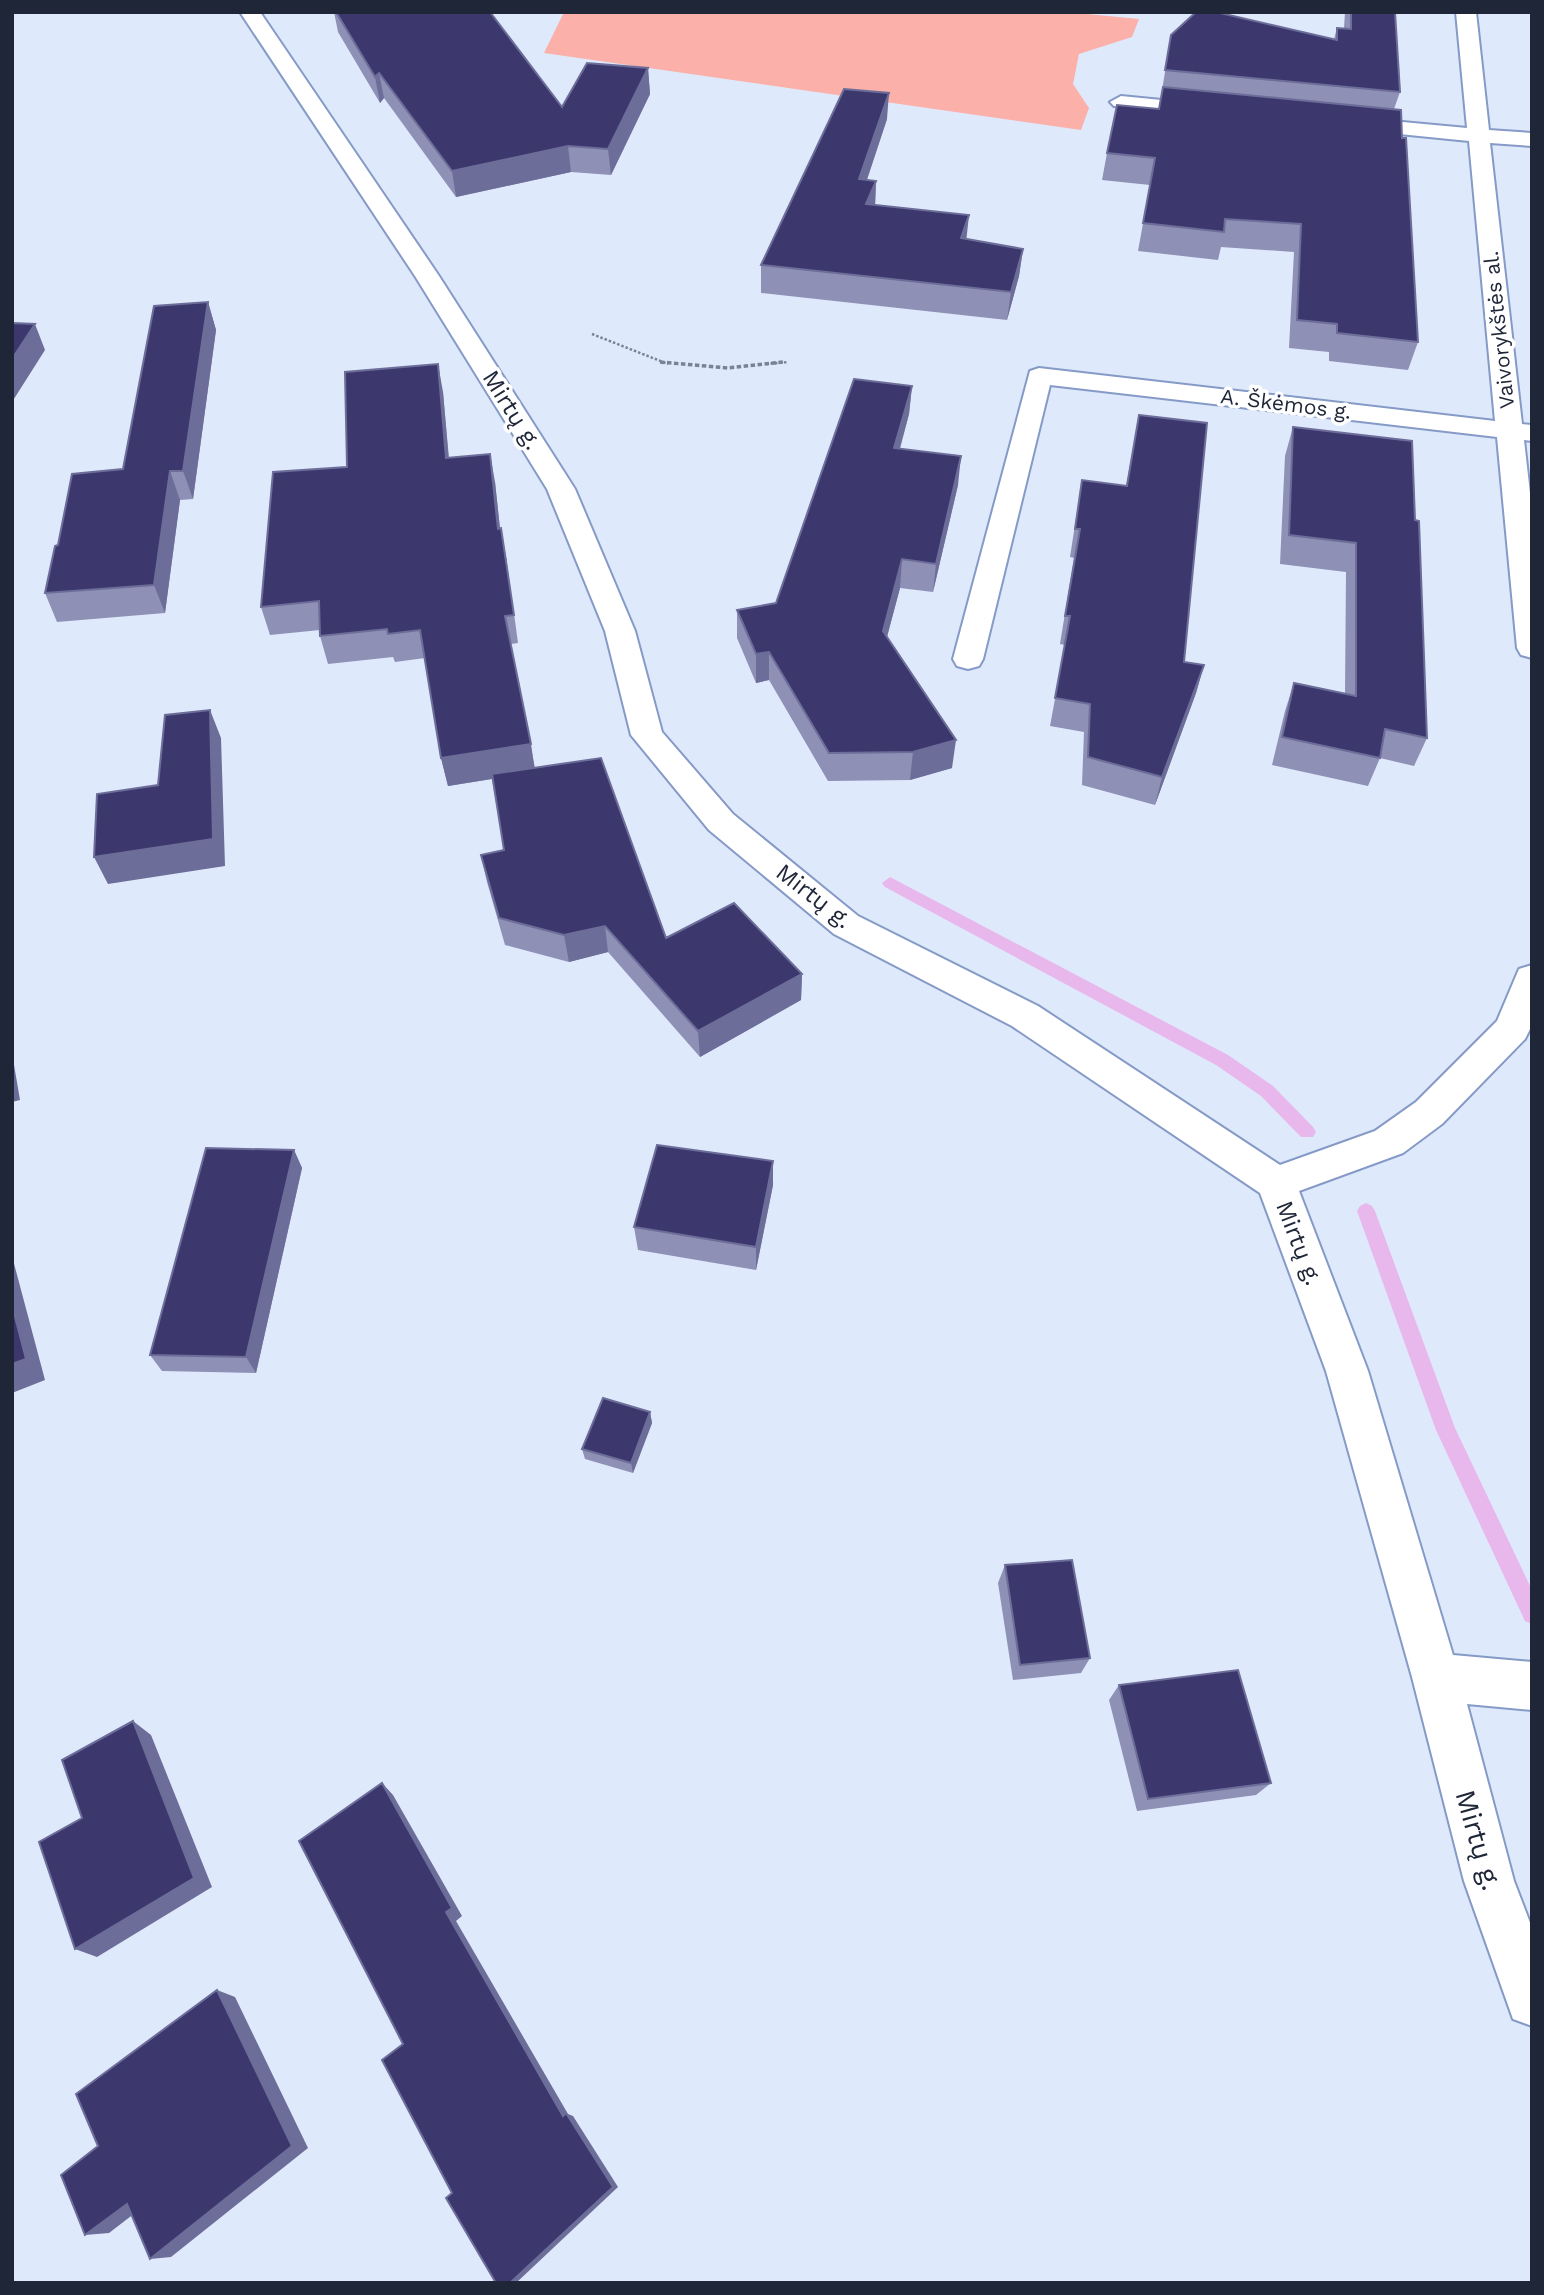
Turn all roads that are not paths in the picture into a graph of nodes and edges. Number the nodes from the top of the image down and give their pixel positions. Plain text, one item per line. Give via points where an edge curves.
1 (250, 12) edge
2 (1466, 12) edge
3 (1121, 102) edge
4 (1240, 113) edge
5 (1333, 122) edge
6 (1480, 136) junction
7 (1532, 140) edge
8 (1520, 432) edge
9 (1532, 648) edge
10 (968, 659) dead end
11 (1532, 979) edge
12 (1276, 1183) junction
13 (1436, 1677) junction
14 (1532, 1686) edge
15 (1532, 2000) edge

1 - 12 street, Mirtų g. via 428,276 561,489 620,631 647,735 721,822 846,925 1025,1016
2 - 6 street, Vaivorykštės al.
3 - 4 street
5 - 6 street
6 - 7 street
6 - 8 street, Vaivorykštės al.
8 - 9 street, Vaivorykštės al.
8 - 10 street, A. Škėmos g. via 1039,376
11 - 12 street via 1512,1029 1429,1113 1390,1142
12 - 13 street, Mirtų g. via 1348,1371
13 - 14 street
13 - 15 street, Mirtų g. via 1489,1881

